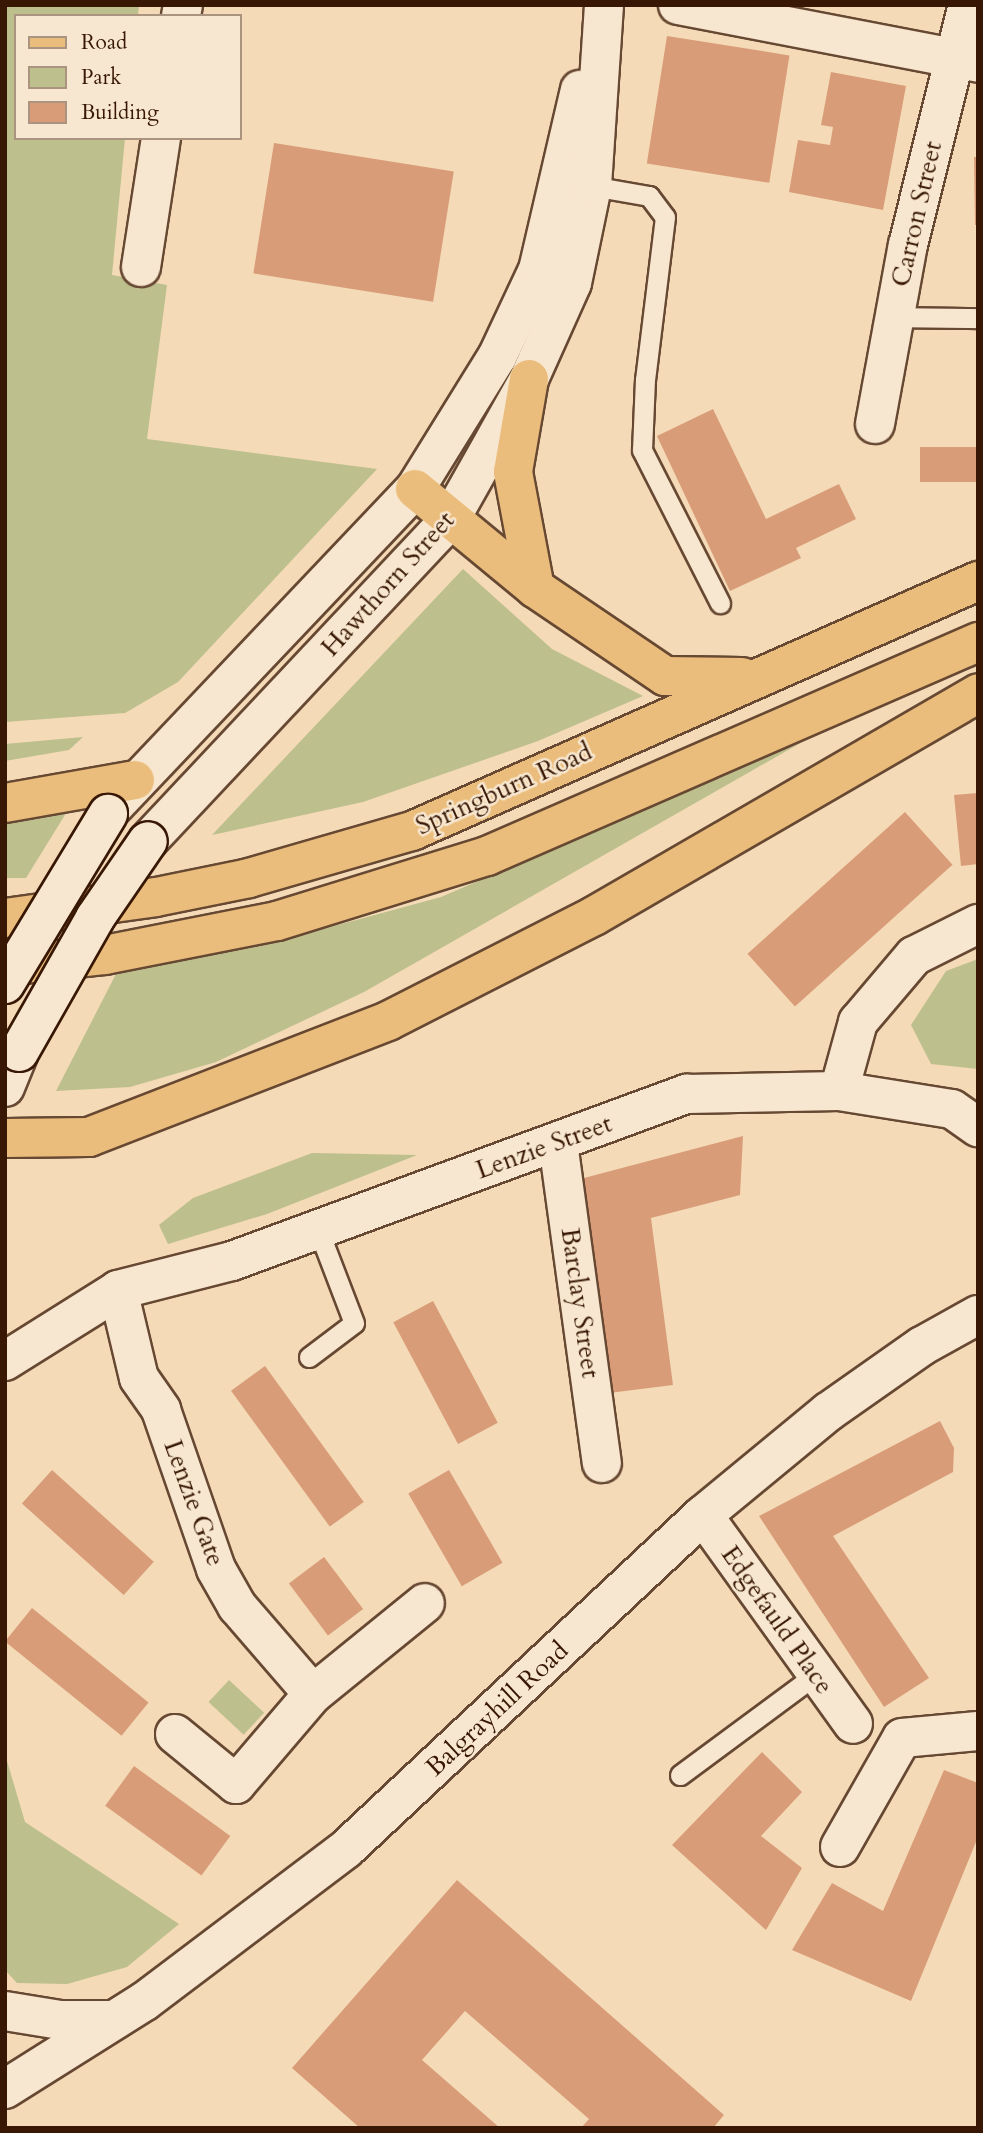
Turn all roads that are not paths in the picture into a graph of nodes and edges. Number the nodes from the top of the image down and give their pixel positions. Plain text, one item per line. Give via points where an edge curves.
1 (602, 5) edge
2 (678, 5) edge
3 (968, 5) edge
4 (966, 59) edge
5 (161, 140) edge
6 (575, 184) junction
7 (141, 267) dead end
8 (895, 317) junction
9 (978, 318) edge
10 (530, 379) junction
11 (875, 424) dead end
12 (415, 489) junction
13 (452, 518) junction
14 (978, 581) edge
15 (535, 588) junction
16 (720, 603) dead end
17 (978, 642) edge
18 (753, 677) junction
19 (978, 692) edge
20 (135, 780) junction
21 (5, 803) edge
22 (158, 829) junction
23 (5, 918) edge
24 (978, 924) edge
25 (5, 966) edge
26 (5, 984) edge
27 (12, 1070) edge
28 (838, 1091) junction
29 (978, 1127) edge
30 (5, 1138) edge
31 (558, 1143) junction
32 (318, 1229) junction
33 (118, 1290) junction
34 (978, 1315) edge
35 (309, 1357) dead end
36 (5, 1361) edge
37 (602, 1463) dead end
38 (703, 1515) junction
39 (425, 1603) dead end
40 (814, 1676) junction
41 (313, 1694) junction
42 (853, 1724) dead end
43 (978, 1731) edge
44 (175, 1734) dead end
45 (680, 1775) dead end
46 (839, 1847) dead end
47 (5, 2011) edge
48 (114, 2020) junction
49 (5, 2089) edge

1 - 6 street, Hawthorn Street
2 - 4 street
3 - 4 street, Carron Street
4 - 8 street, Carron Street
5 - 7 street
6 - 10 street, Hawthorn Street via 572,282
6 - 12 street, Hawthorn Street via 497,357
6 - 16 lane via 649,196 665,216 645,379 642,450
8 - 9 lane
8 - 11 street, Carron Street
10 - 13 street, Hawthorn Street
10 - 15 main road via 513,472
12 - 13 main road
12 - 20 street, Hawthorn Street
13 - 15 main road
13 - 22 street, Hawthorn Street
14 - 18 main road, Springburn Road
15 - 18 main road via 665,676
17 - 25 main road, Springburn Road via 586,816 450,868 277,921 105,955
18 - 23 main road, Springburn Road via 412,831 249,878 156,897
19 - 30 main road via 594,916 388,1021 89,1137
20 - 21 main road
20 - 22 street
20 - 26 street, Hawthorn Street, bridge via 108,814
22 - 27 street, Hawthorn Street, bridge via 95,918
24 - 28 street via 914,956 858,1022
28 - 29 street, Lenzie Street via 953,1109
28 - 31 street, Lenzie Street via 687,1094
31 - 32 street, Lenzie Street
31 - 37 street, Barclay Street
32 - 33 street, Lenzie Street via 232,1261
32 - 35 lane via 354,1323
33 - 36 street, Lenzie Street
33 - 41 street, Lenzie Gate via 139,1378 161,1410 216,1569 237,1606
34 - 38 street, Balgrayhill Road via 922,1346 828,1412
38 - 40 street, Edgefauld Place
38 - 48 street, Balgrayhill Road via 346,1849
39 - 41 street
40 - 42 street, Edgefauld Place
40 - 45 lane
41 - 44 street via 236,1784
43 - 46 street via 902,1738
47 - 48 street via 60,2020
48 - 49 street, Balgrayhill Road

